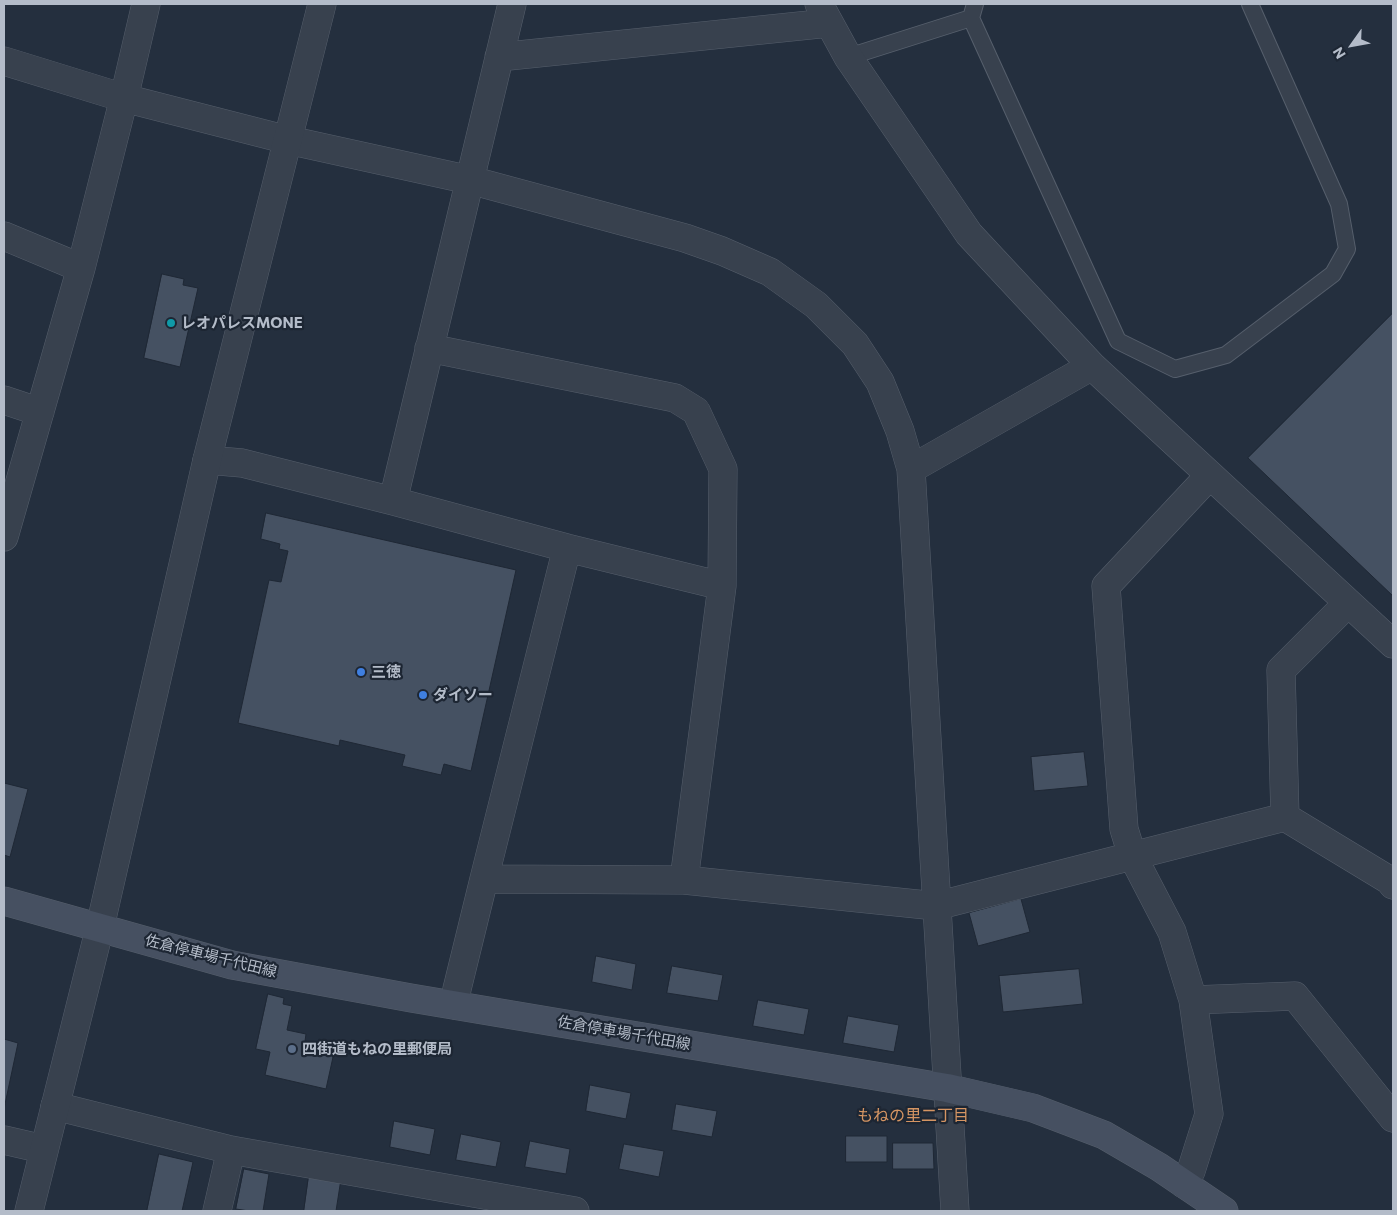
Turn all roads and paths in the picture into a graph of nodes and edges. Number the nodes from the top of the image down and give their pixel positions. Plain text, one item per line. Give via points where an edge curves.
1 (146, 4) edge
2 (322, 4) edge
3 (512, 4) edge
4 (1250, 4) edge
5 (973, 11) edge
6 (824, 13) edge
7 (848, 57) junction
8 (499, 58) junction
9 (4, 61) edge
10 (124, 98) junction
11 (288, 140) junction
12 (470, 180) junction
13 (4, 236) edge
14 (81, 268) junction
15 (429, 348) junction
16 (1092, 366) junction
17 (4, 400) edge
18 (40, 412) junction
19 (208, 460) junction
20 (911, 469) junction
21 (1210, 475) junction
22 (393, 501) junction
23 (4, 537) edge
24 (567, 548) junction
25 (722, 586) junction
26 (1348, 603) junction
27 (1393, 644) edge
28 (1285, 817) junction
29 (1132, 855) junction
30 (484, 879) junction
31 (684, 880) junction
32 (1393, 885) edge
33 (4, 900) edge
34 (936, 906) junction
35 (100, 927) junction
36 (1193, 1000) junction
37 (455, 1005) junction
38 (947, 1088) junction
39 (55, 1106) junction
40 (1393, 1118) edge
41 (4, 1140) edge
42 (43, 1149) junction
43 (231, 1150) junction
44 (1184, 1184) junction
45 (1215, 1208) edge
46 (29, 1211) edge
47 (217, 1211) edge
48 (575, 1211) edge
49 (955, 1211) edge

1 - 10 street
2 - 11 street
3 - 8 street
4 - 5 lane via 1339,204 1347,249 1333,274 1226,355 1175,369 1118,341
5 - 7 lane
6 - 7 street
6 - 8 street
7 - 16 street via 969,234
8 - 12 street
9 - 10 street
10 - 11 street
10 - 14 street
11 - 12 street
11 - 19 street
12 - 15 street
12 - 20 street via 685,238 770,272 816,305 855,344 880,382
13 - 14 street
14 - 18 street
15 - 22 street
15 - 25 street via 674,398 696,411 723,469
16 - 20 street
16 - 21 street
17 - 18 street
18 - 23 street
19 - 22 street via 242,463
19 - 35 street
20 - 34 street
21 - 26 street
21 - 29 street via 1106,586 1124,829
22 - 24 street
24 - 25 street
24 - 30 street
25 - 31 street
26 - 27 street
26 - 28 street via 1281,670
28 - 29 street
28 - 32 street
29 - 34 street
29 - 36 street via 1172,932
30 - 31 street
30 - 37 street
31 - 34 street
33 - 35 main road, 佐倉停車場千代田線
34 - 38 street
35 - 37 main road, 佐倉停車場千代田線 via 232,965
35 - 39 street
36 - 40 street via 1295,996
36 - 44 street via 1209,1114
37 - 38 main road, 佐倉停車場千代田線
38 - 44 main road, 佐倉停車場千代田線 via 1033,1108 1104,1135
38 - 49 street
39 - 42 street
39 - 43 street
41 - 42 street
42 - 46 street
43 - 47 street
43 - 48 street
44 - 45 main road, 佐倉停車場千代田線

